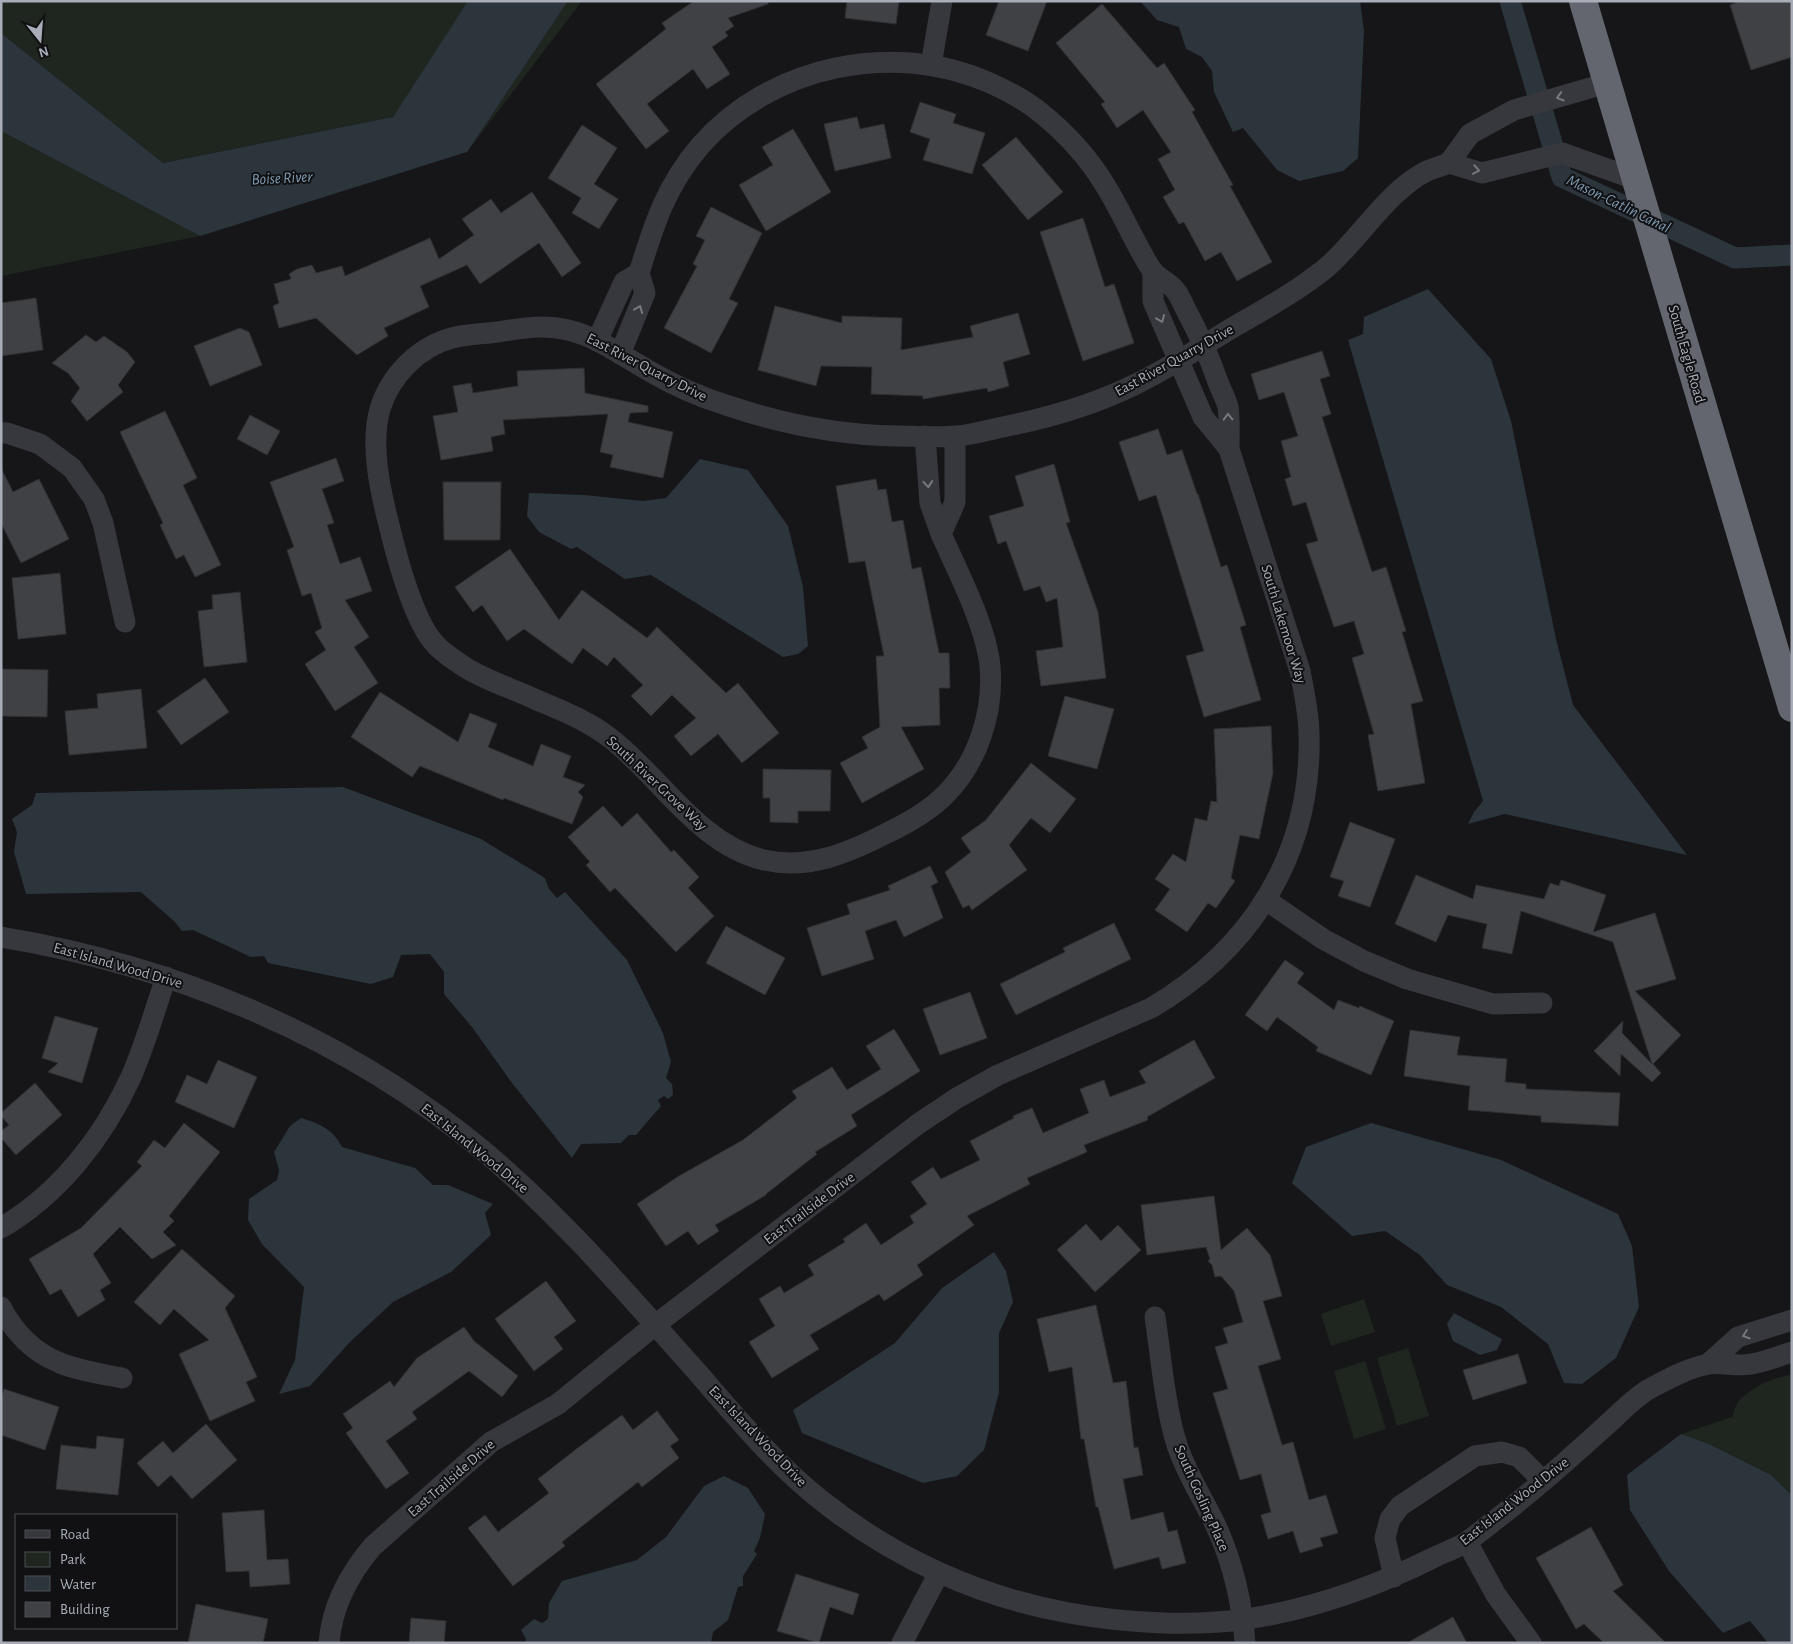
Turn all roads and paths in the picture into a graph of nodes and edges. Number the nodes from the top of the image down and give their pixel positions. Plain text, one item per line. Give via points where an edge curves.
1 (942, 1) edge
2 (1583, 1) edge
3 (932, 65) junction
4 (1607, 83) junction
5 (1449, 163) junction
6 (1635, 178) junction
7 (1153, 271) junction
8 (639, 273) junction
9 (597, 341) junction
10 (1205, 345) junction
11 (620, 354) junction
12 (1178, 360) junction
13 (1, 433) edge
14 (925, 436) junction
15 (955, 437) junction
16 (1229, 449) junction
17 (377, 456) joint
18 (941, 534) junction
19 (125, 622) dead end
20 (1792, 708) edge
21 (1303, 804) joint
22 (1266, 900) junction
23 (1, 937) edge
24 (166, 977) junction
25 (1542, 1003) dead end
26 (1, 1228) edge
27 (1, 1307) edge
28 (1155, 1317) dead end
29 (1792, 1320) edge
30 (655, 1325) junction
31 (1792, 1352) edge
32 (1708, 1364) junction
33 (122, 1378) dead end
34 (1543, 1481) junction
35 (1467, 1542) junction
36 (939, 1573) junction
37 (1394, 1577) junction
38 (1244, 1619) junction
39 (329, 1643) edge
40 (902, 1643) edge
41 (1245, 1643) edge
42 (1531, 1643) edge

1 - 3 street
2 - 4 highway, South Eagle Road
3 - 7 street, South Lakemoor Way via 974,76 1006,90 1040,111 1069,137 1106,186
3 - 8 street, South Lakemoor Way via 891,61 818,71 782,85 754,101 724,123 680,173 658,215
4 -> 5 street via 1514,110 1470,134
4 - 6 highway, South Eagle Road
5 -> 6 street via 1482,173 1562,153
5 - 10 street, East River Quarry Drive via 1425,172 1404,187 1338,258 1304,285
6 - 20 highway, South Eagle Road
7 - 10 street, South Lakemoor Way via 1175,290
7 -> 12 street, South Lakemoor Way via 1153,301
8 - 9 street via 624,282
11 -> 8 street, South Lakemoor Way via 645,293
9 - 11 street, East River Quarry Drive
9 - 17 street, East River Quarry Drive via 570,330 541,326 452,338 430,347 411,360 395,378 382,403 376,428
10 - 12 street, East River Quarry Drive
16 -> 10 street, South Lakemoor Way via 1228,408
11 - 14 street, East River Quarry Drive via 692,392 764,418 848,433
12 - 15 street, East River Quarry Drive via 1134,385 1075,409
12 - 16 street, South Lakemoor Way via 1203,417
13 - 19 street via 40,444 72,468 94,499 103,523
14 - 15 street, East River Quarry Drive
14 -> 18 street, South River Grove Way via 930,503
15 - 18 street via 954,502
16 - 21 street, South Lakemoor Way via 1302,678 1309,734
17 - 18 street, South River Grove Way via 393,541 416,613 434,643 466,668 584,721 632,757 706,831 740,852 766,860 796,863 826,860 912,821 943,798 960,779 980,742 990,705 990,663 978,620
21 - 22 street, East Trailside Drive via 1289,854
22 - 25 street via 1323,939 1407,980 1493,1004
22 - 30 street, East Trailside Drive via 1225,952 1172,996 998,1075 957,1098 918,1124
23 - 24 street, East Island Wood Drive via 99,957
24 - 26 street via 134,1069 109,1119 66,1176
24 - 30 street, East Island Wood Drive via 243,1006 307,1036 427,1108 536,1197 586,1247
27 - 33 street via 20,1336 38,1351 59,1363
28 - 38 street, South Gosling Place via 1177,1444 1234,1572
29 -> 32 street, East Island Wood Drive via 1738,1337
30 - 36 street, East Island Wood Drive via 787,1470 858,1528
30 - 39 street, East Trailside Drive via 558,1404 491,1442 373,1546 356,1565 339,1598
31 - 32 street, East Island Wood Drive via 1750,1365
32 - 34 street, East Island Wood Drive via 1644,1391
34 - 35 street, East Island Wood Drive
34 - 37 street via 1519,1457 1502,1452 1475,1456 1400,1506 1390,1519 1385,1538
35 - 37 street, East Island Wood Drive
35 - 42 street via 1496,1595
36 - 38 street, East Island Wood Drive via 1006,1598 1096,1618 1143,1622
36 - 40 street
37 - 38 street, East Island Wood Drive via 1338,1597
38 - 41 street, South Gosling Place

